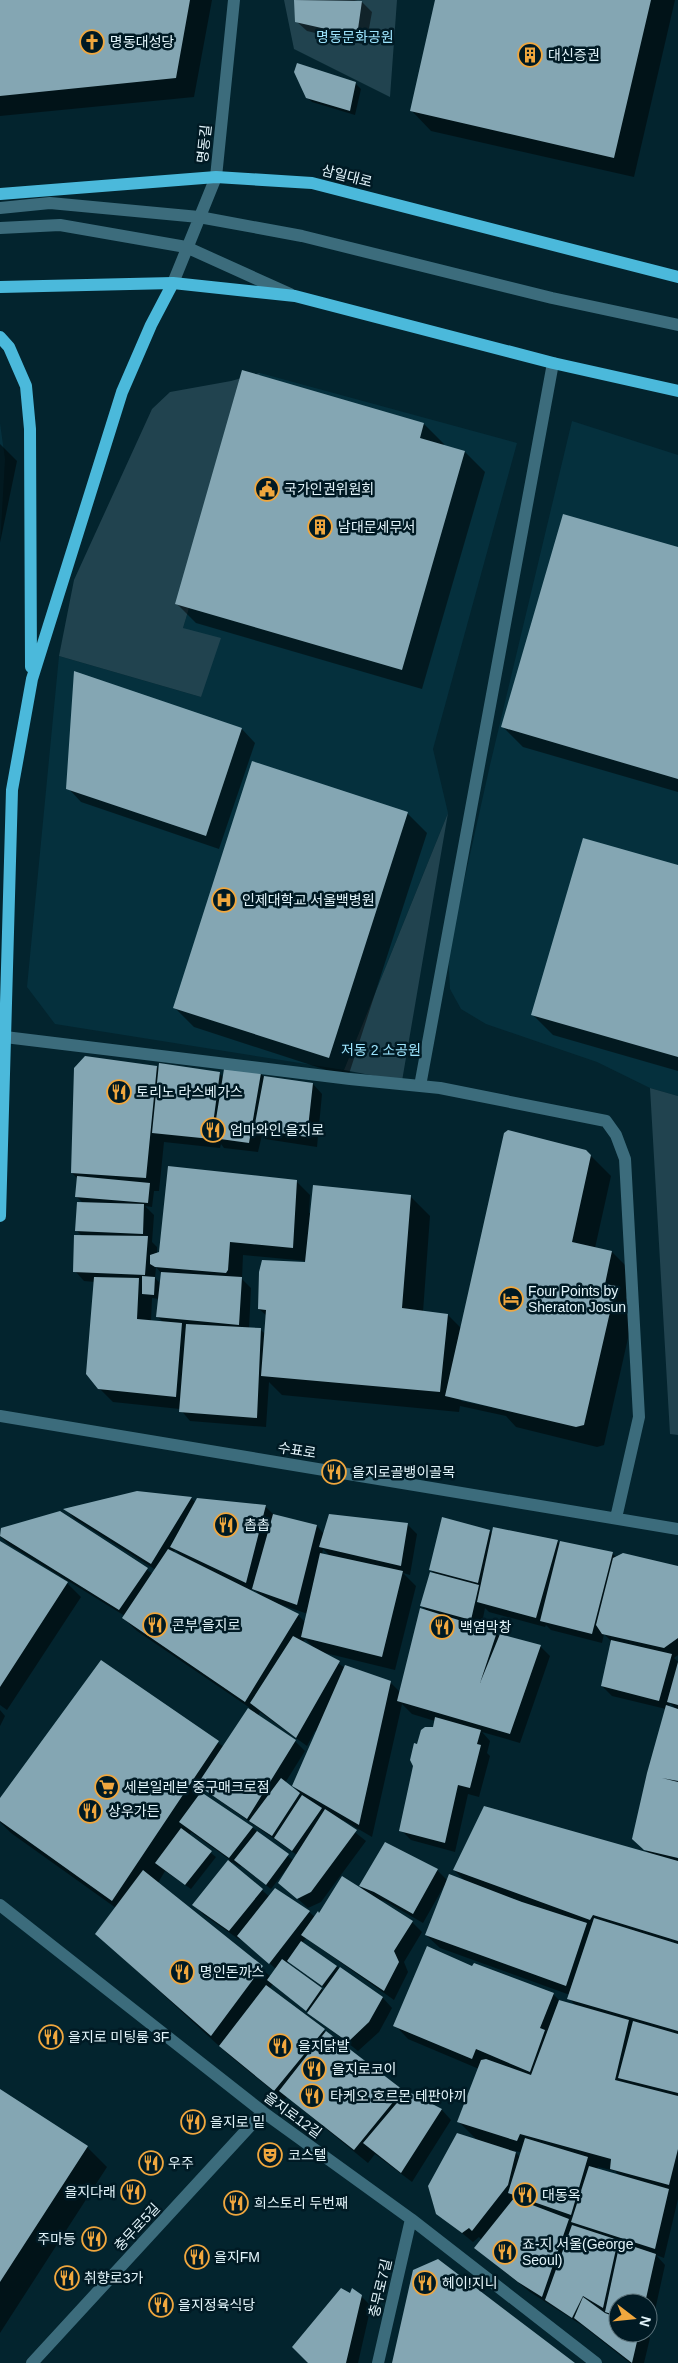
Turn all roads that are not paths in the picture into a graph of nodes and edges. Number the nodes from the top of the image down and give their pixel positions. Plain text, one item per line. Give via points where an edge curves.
1 (234, 0) edge
2 (216, 177) junction
3 (0, 194) edge
4 (0, 208) edge
5 (199, 217) junction
6 (0, 228) edge
7 (186, 247) junction
8 (678, 277) edge
9 (173, 283) junction
10 (0, 287) edge
11 (294, 296) junction
12 (678, 325) edge
13 (0, 336) edge
14 (553, 363) junction
15 (678, 391) edge
16 (32, 679) junction
17 (5, 1037) junction
18 (420, 1086) junction
19 (0, 1216) edge
20 (0, 1416) edge
21 (616, 1518) junction
22 (678, 1529) edge
23 (0, 1906) edge
24 (263, 2112) junction
25 (411, 2219) junction
26 (32, 2363) edge
27 (378, 2363) edge
28 (596, 2363) edge

1 - 2 street, 명동길
2 - 3 main road, 삼일대로
2 - 5 street, 명동길
2 - 8 main road, 삼일대로 via 312,183
4 - 5 street via 50,203
5 - 7 street, 명동길
5 - 12 street via 302,236 552,298
6 - 7 street via 60,225
7 - 9 street, 명동길
7 - 11 street
9 - 10 main road
9 - 11 main road
9 - 16 main road via 122,392
11 - 14 main road
13 - 16 main road via 10,347 26,386 30,428
14 - 15 main road
14 - 18 street
16 - 17 main road via 12,790
17 - 18 street
17 - 19 main road
18 - 21 street via 606,1121 616,1135 625,1159 639,1417
20 - 21 street, 수표로
21 - 22 street, 수표로
23 - 24 street, 을지로12길
24 - 25 street, 을지로12길
24 - 26 street, 충무로5길
25 - 27 street, 충무로7길
25 - 28 street, 을지로12길

